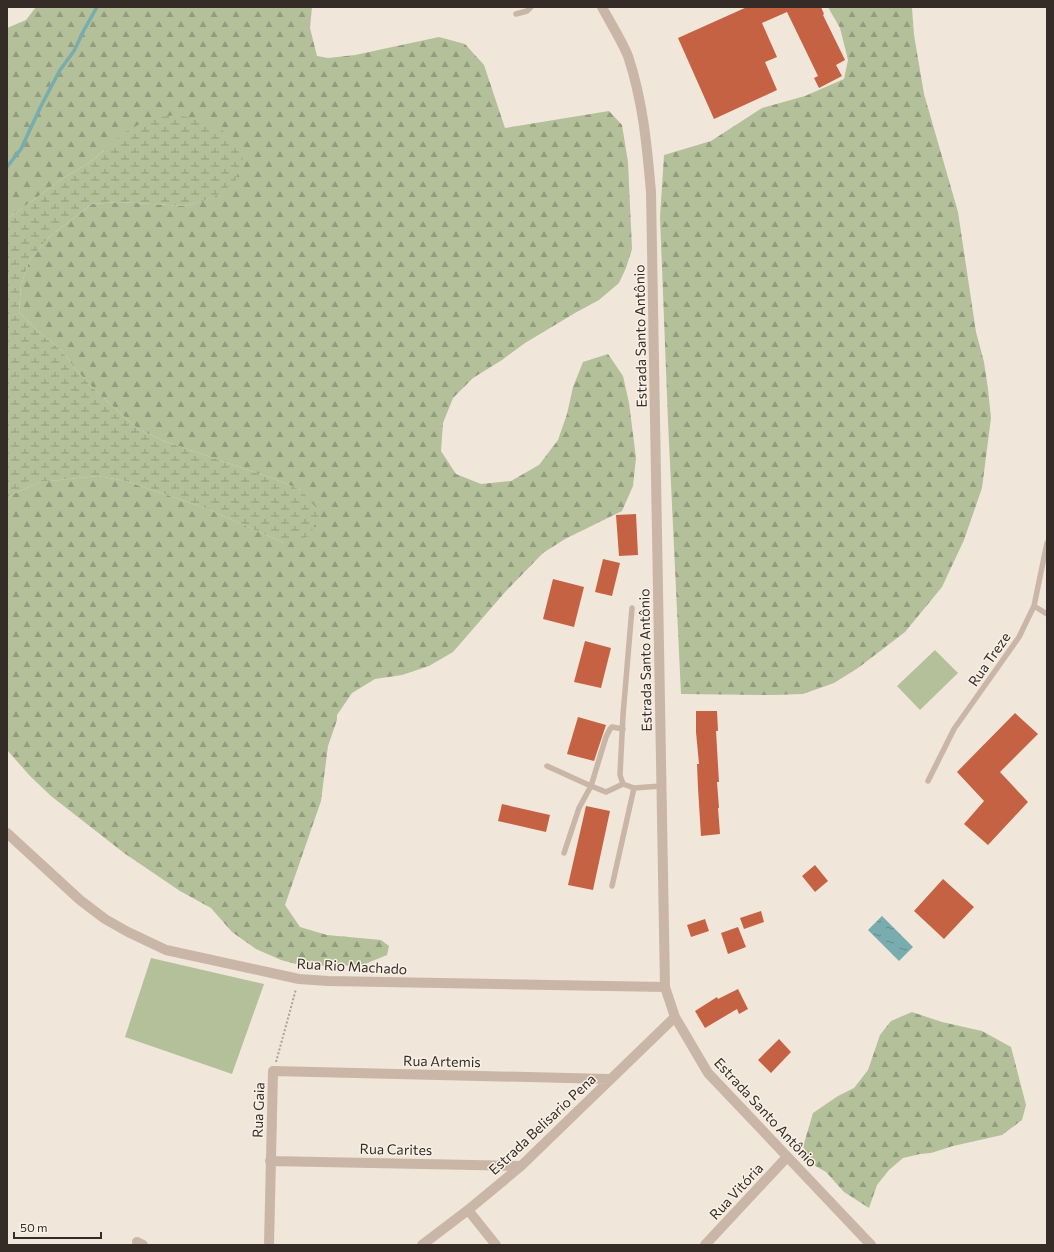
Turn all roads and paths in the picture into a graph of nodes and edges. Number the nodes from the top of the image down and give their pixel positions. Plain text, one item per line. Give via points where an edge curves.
1 (531, 7) edge
2 (602, 7) edge
3 (516, 14) dead end
4 (1047, 543) edge
5 (1034, 606) junction
6 (632, 608) dead end
7 (1047, 614) edge
8 (622, 729) junction
9 (547, 766) dead end
10 (928, 781) dead end
11 (623, 784) junction
12 (591, 786) junction
13 (661, 786) junction
14 (634, 788) junction
15 (7, 833) edge
16 (564, 853) dead end
17 (612, 886) dead end
18 (299, 979) junction
19 (665, 987) junction
20 (675, 1017) junction
21 (273, 1071) junction
22 (609, 1079) junction
23 (787, 1157) junction
24 (270, 1161) junction
25 (521, 1166) junction
26 (468, 1210) junction
27 (268, 1245) edge
28 (422, 1245) edge
29 (496, 1245) edge
30 (705, 1245) edge
31 (871, 1245) edge

1 - 3 lane
2 - 13 street, Estrada Santo Antônio via 627,55 639,96 646,133 651,192
4 - 5 lane, Rua Treze
5 - 7 lane
5 - 10 lane, Rua Treze via 1019,637 954,729
6 - 8 lane
8 - 11 lane via 620,775
8 - 12 lane via 610,729
9 - 12 lane
11 - 12 lane via 606,792
11 - 14 lane
12 - 16 lane via 579,808
13 - 14 lane
13 - 19 street, Estrada Santo Antônio
14 - 17 lane
15 - 18 street, Rua Rio Machado via 80,900 128,932 166,950
18 - 19 street, Rua Rio Machado
18 - 21 path, Rua Gaia
19 - 20 street, Estrada Santo Antônio
20 - 22 street, Estrada Belisario Pena
20 - 23 street, Estrada Santo Antônio via 708,1073
21 - 22 street, Rua Artemis
21 - 24 street, Rua Gaia
22 - 25 street, Estrada Belisario Pena
23 - 30 street, Rua Vitória
23 - 31 street, Estrada Santo Antônio
24 - 25 street, Rua Carites
24 - 27 street, Rua Gaia
25 - 26 street, Estrada Belisario Pena
26 - 28 street, Estrada Belisario Pena
26 - 29 street

